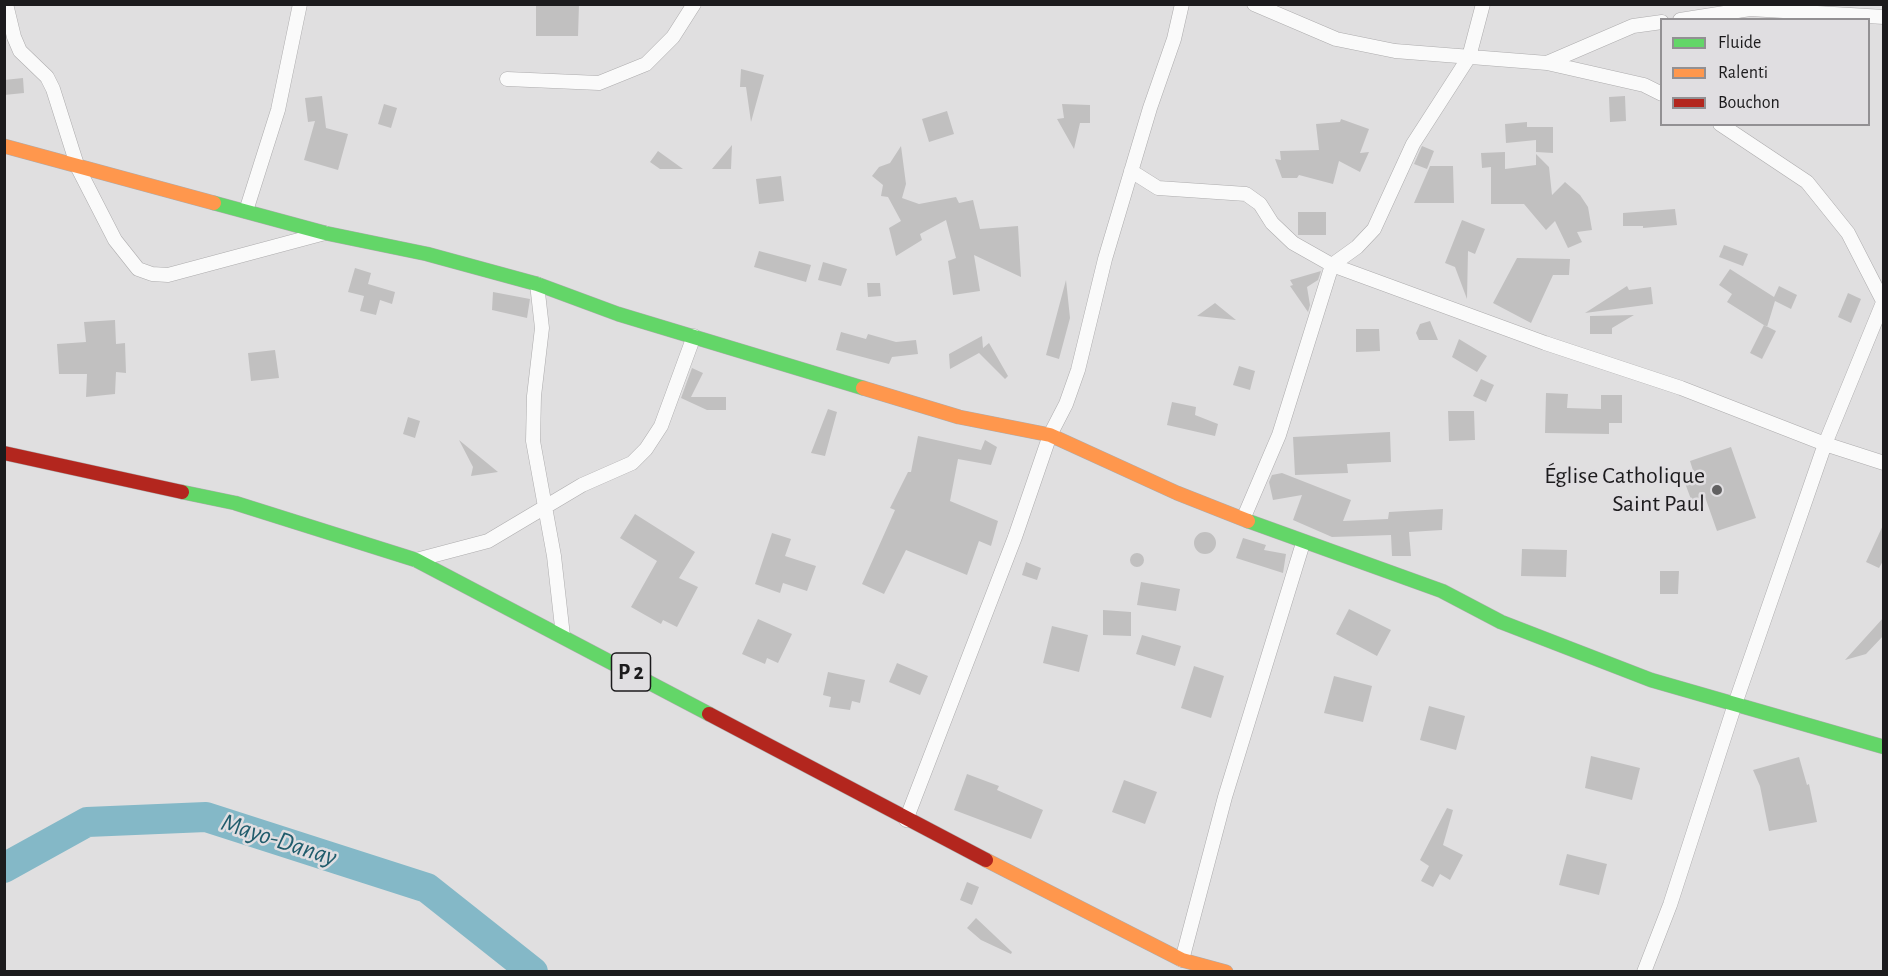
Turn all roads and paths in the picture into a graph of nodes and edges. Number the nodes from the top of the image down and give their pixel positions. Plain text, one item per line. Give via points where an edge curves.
1 (6, 4) edge
2 (300, 4) edge
3 (694, 4) edge
4 (1182, 4) edge
5 (1483, 4) edge
6 (1260, 5) edge
7 (1884, 17) edge
8 (1693, 18) edge
9 (1660, 22) edge
10 (1468, 57) junction
11 (1547, 63) junction
12 (507, 79) dead end
13 (1660, 93) edge
14 (1723, 126) edge
15 (4, 146) edge
16 (78, 168) junction
17 (1131, 171) junction
18 (246, 211) junction
19 (325, 233) junction
20 (1332, 265) junction
21 (537, 284) junction
22 (1883, 300) edge
23 (693, 336) junction
24 (1050, 435) junction
25 (1825, 444) junction
26 (4, 453) edge
27 (1884, 463) edge
28 (543, 508) junction
29 (1244, 517) junction
30 (1303, 543) junction
31 (416, 561) junction
32 (563, 636) junction
33 (1735, 704) junction
34 (1884, 747) edge
35 (906, 820) junction
36 (1182, 960) junction
37 (1226, 972) edge
38 (1644, 972) edge

1 - 16 street via 21,51 54,89
2 - 18 street via 278,110
3 - 12 street via 673,37 646,64 599,83
4 - 17 street
5 - 10 street
6 - 10 street via 1336,39 1395,51
7 - 8 street via 1750,9
9 - 11 street via 1633,26
10 - 11 street
10 - 20 street via 1413,144 1374,229
11 - 13 street via 1644,85
14 - 22 street via 1807,182 1848,233
15 - 16 street
16 - 18 street
16 - 19 street via 115,240 138,269 152,274 196,269
17 - 20 street via 1158,188 1246,194 1260,204 1272,223 1293,243
17 - 24 street via 1078,370
18 - 19 street
19 - 21 street via 427,254
20 - 25 street via 1681,388
20 - 29 street via 1279,435
21 - 23 street
21 - 28 street via 542,328 533,441
22 - 25 street
23 - 24 street via 959,417
23 - 28 street via 661,426 646,449 632,463
24 - 29 street via 1177,493
24 - 35 street
25 - 27 street
25 - 33 street
26 - 31 street, P 2 via 235,503
28 - 31 street via 488,541
28 - 32 street via 554,556
29 - 30 street
30 - 33 street via 1442,591 1501,622 1629,672
30 - 36 street via 1225,797
31 - 32 street, P 2
32 - 35 street, P 2
33 - 34 street
33 - 38 street via 1670,905
35 - 36 street, P 2
36 - 37 street, P 2

